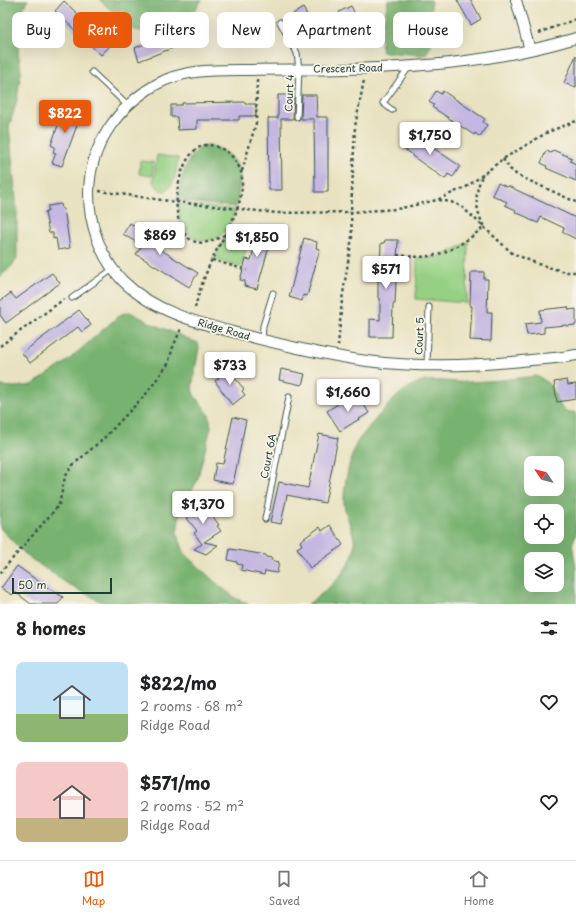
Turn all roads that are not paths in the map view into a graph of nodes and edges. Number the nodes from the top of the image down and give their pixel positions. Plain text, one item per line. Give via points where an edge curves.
1 (516, 0) edge
2 (280, 22) dead end
3 (576, 38) edge
4 (530, 50) junction
5 (409, 67) junction
6 (299, 69) junction
7 (92, 72) dead end
8 (127, 105) junction
9 (392, 110) dead end
10 (297, 117) dead end
11 (113, 269) junction
12 (273, 293) dead end
13 (72, 298) road end
14 (429, 307) dead end
15 (262, 339) junction
16 (576, 355) edge
17 (428, 366) junction
18 (289, 397) dead end
19 (265, 519) dead end

1 - 4 street
2 - 6 lane, Court 4 via 297,53
3 - 4 street, Crescent Road
4 - 5 street, Crescent Road via 455,63
5 - 6 street, Crescent Road
5 - 9 lane via 383,104
6 - 8 street, Crescent Road via 206,71 179,75 154,85
6 - 10 lane, Court 4
7 - 8 lane
8 - 11 street, Ridge Road via 111,124 100,143 92,164 89,189 95,232
11 - 13 lane
11 - 15 street, Ridge Road via 134,291 155,304 187,318
12 - 15 lane via 263,326
14 - 17 lane, Court 5
15 - 17 street, Ridge Road via 337,356
16 - 17 street, Ridge Road via 487,365
18 - 19 lane, Court 6A

